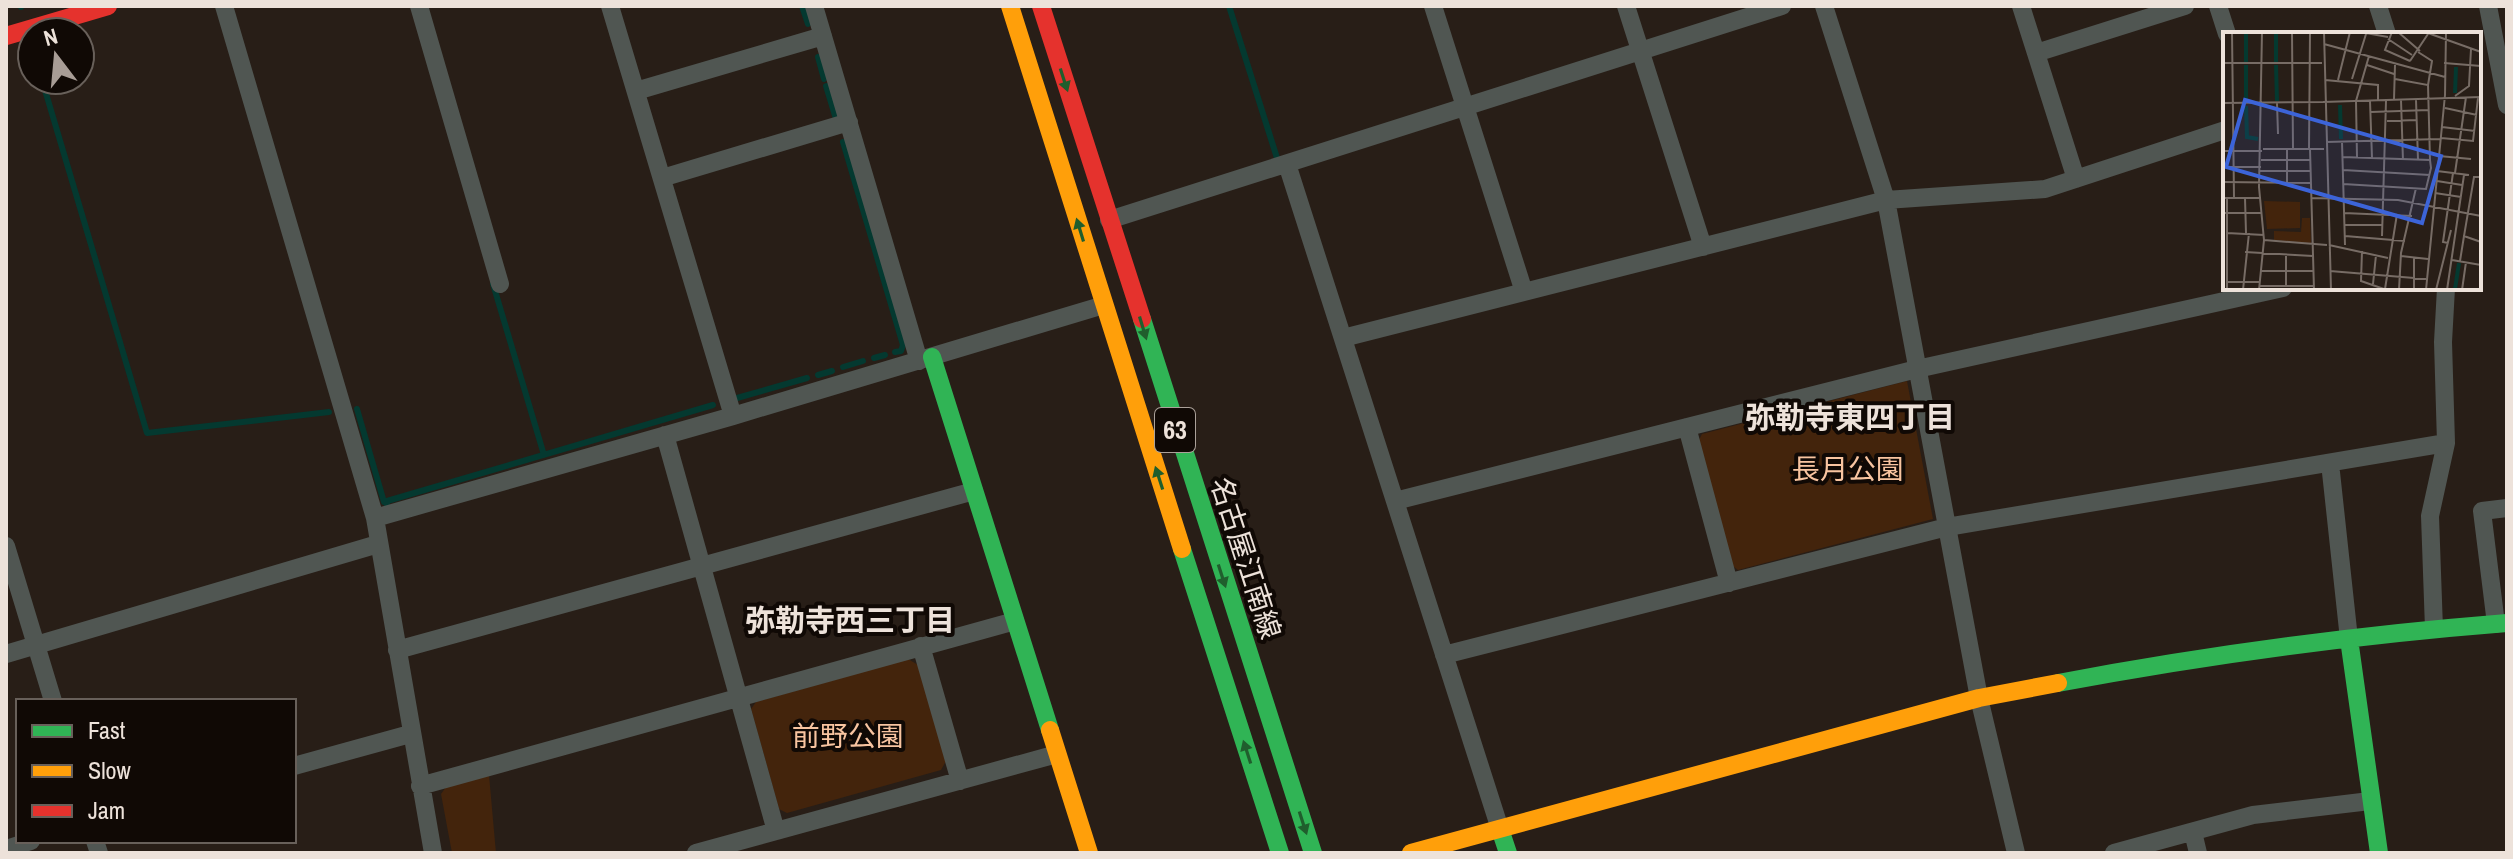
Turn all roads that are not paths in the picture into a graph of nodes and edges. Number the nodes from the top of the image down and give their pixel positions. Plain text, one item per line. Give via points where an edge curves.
1 (108, 6) edge
2 (224, 6) edge
3 (419, 6) edge
4 (610, 6) edge
5 (814, 6) edge
6 (1010, 6) edge
7 (1041, 6) edge
8 (1433, 6) edge
9 (1626, 6) edge
10 (1782, 6) edge
11 (1824, 6) edge
12 (2021, 6) edge
13 (2185, 6) edge
14 (2218, 6) edge
15 (2378, 6) edge
16 (2488, 6) edge
17 (2226, 32) edge
18 (2386, 32) edge
19 (6, 36) edge
20 (823, 36) junction
21 (1640, 51) junction
22 (2036, 53) junction
23 (636, 91) junction
24 (2507, 105) edge
25 (1465, 107) junction
26 (849, 122) junction
27 (2223, 131) edge
28 (1287, 164) junction
29 (662, 178) junction
30 (2076, 179) junction
31 (1886, 200) junction
32 (1109, 220) junction
33 (1703, 247) junction
34 (500, 284) dead end
35 (2274, 290) edge
36 (2446, 290) edge
37 (1524, 292) junction
38 (1104, 305) junction
39 (1343, 338) junction
40 (926, 359) junction
41 (1917, 369) junction
42 (733, 416) junction
43 (1687, 427) junction
44 (665, 435) junction
45 (2446, 443) junction
46 (2330, 463) junction
47 (974, 491) junction
48 (1395, 501) junction
49 (2507, 508) edge
50 (375, 518) junction
51 (1947, 527) junction
52 (378, 544) junction
53 (6, 546) edge
54 (702, 566) junction
55 (1729, 583) junction
56 (1015, 621) junction
57 (2501, 624) edge
58 (2434, 629) junction
59 (2349, 639) junction
60 (36, 645) junction
61 (921, 646) junction
62 (397, 650) junction
63 (6, 654) edge
64 (1444, 655) junction
65 (739, 697) junction
66 (1979, 698) junction
67 (52, 699) edge
68 (410, 734) junction
69 (1057, 754) junction
70 (296, 765) edge
71 (960, 781) junction
72 (420, 786) junction
73 (2370, 801) junction
74 (1500, 829) junction
75 (776, 831) junction
76 (2193, 832) junction
77 (433, 853) edge
78 (696, 853) edge
79 (1089, 853) edge
80 (1280, 853) edge
81 (1313, 853) edge
82 (1411, 853) edge
83 (1508, 853) edge
84 (2016, 853) edge
85 (2114, 853) edge
86 (2198, 853) edge
87 (2379, 853) edge

1 - 19 street
2 - 50 street
3 - 34 street
4 - 23 street
5 - 20 street
38 -> 6 street, 名古屋江南線 / 63
7 -> 32 street, 名古屋江南線 / 63
8 - 25 street
9 - 21 street
10 - 21 street
11 - 31 street
12 - 22 street
13 - 22 street
14 - 17 street
15 - 18 street
16 - 24 street
20 - 23 street
20 - 26 street
21 - 25 street
21 - 33 street
22 - 30 street
23 - 29 street
25 - 28 street
25 - 37 street
26 - 29 street
26 - 40 street
27 - 30 street
28 - 32 street
28 - 39 street
29 - 42 street
30 - 31 street via 2045,189
31 - 33 street
31 - 41 street
32 -> 81 street, 名古屋江南線 / 63
33 - 37 street
35 - 41 street
36 - 45 street
37 - 39 street
38 - 40 street
80 -> 38 street, 名古屋江南線 / 63
39 - 48 street
40 - 42 street
40 - 47 street
41 - 43 street
41 - 51 street
42 - 44 street
43 - 48 street
43 - 55 street
44 - 50 street
44 - 54 street
45 - 46 street
45 - 58 street via 2430,516
46 - 51 street
46 - 59 street
47 - 54 street
47 - 56 street
48 - 64 street
49 - 57 street via 2482,511
50 - 52 street
51 - 55 street
51 - 66 street
52 - 60 street
52 - 62 street
53 - 60 street
54 - 62 street
54 - 65 street
55 - 64 street
56 - 61 street
56 - 69 street
57 - 58 street
58 - 59 street
59 - 66 street via 2155,664
59 - 73 street
60 - 63 street
60 - 67 street
61 - 65 street
61 - 71 street
62 - 68 street
64 - 74 street
65 - 72 street
65 - 75 street
66 - 74 street
66 - 84 street
68 - 70 street
68 - 72 street
69 - 71 street
69 - 79 street
71 - 75 street
72 - 77 street
73 - 76 street via 2253,815
73 - 87 street
74 - 82 street
74 - 83 street
75 - 78 street
76 - 85 street
76 - 86 street

